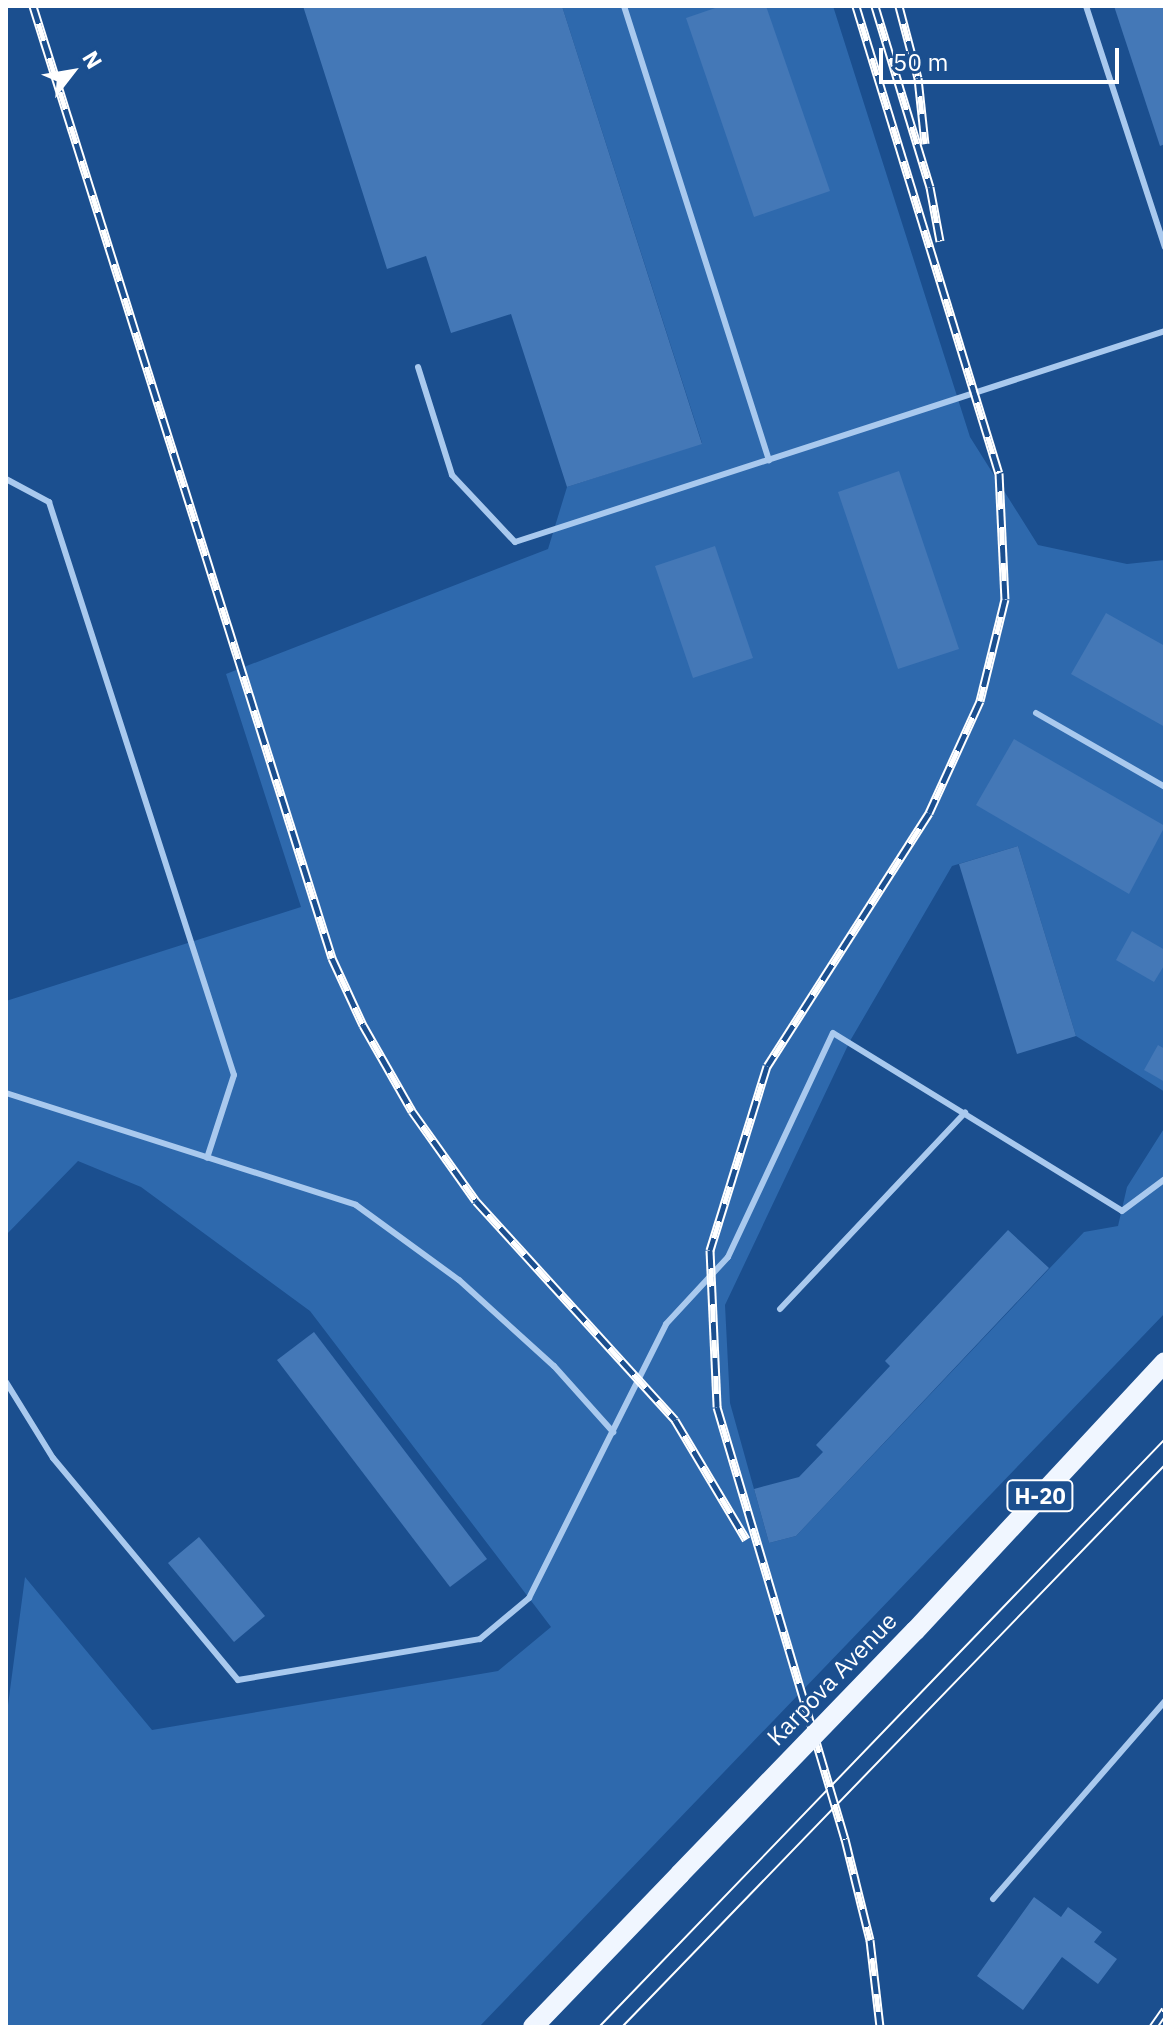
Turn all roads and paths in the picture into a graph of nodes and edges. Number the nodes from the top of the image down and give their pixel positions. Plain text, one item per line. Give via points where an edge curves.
1 (624, 6) edge
2 (1086, 6) edge
3 (1165, 247) edge
4 (1165, 331) edge
5 (418, 367) dead end
6 (769, 460) junction
7 (6, 479) edge
8 (1036, 713) dead end
9 (1165, 787) edge
10 (6, 1093) edge
11 (965, 1113) junction
12 (207, 1158) junction
13 (1165, 1179) edge
14 (780, 1309) dead end
15 (1165, 1362) edge
16 (6, 1382) edge
17 (613, 1432) junction
18 (1165, 1701) edge
19 (993, 1899) dead end
20 (533, 2027) edge

1 - 6 lane
2 - 3 lane
4 - 6 lane
5 - 6 lane via 452,475 515,542
7 - 12 lane via 49,502 234,1075
8 - 9 lane
10 - 12 lane
11 - 13 lane via 1122,1211
11 - 14 lane
11 - 17 lane via 833,1033 728,1257 666,1324
12 - 17 lane via 356,1205 459,1280 554,1366
15 - 20 main road, Karpova Avenue / Н-20, bridge via 915,1631
16 - 17 lane via 53,1458 238,1680 480,1639 529,1598
18 - 19 lane

